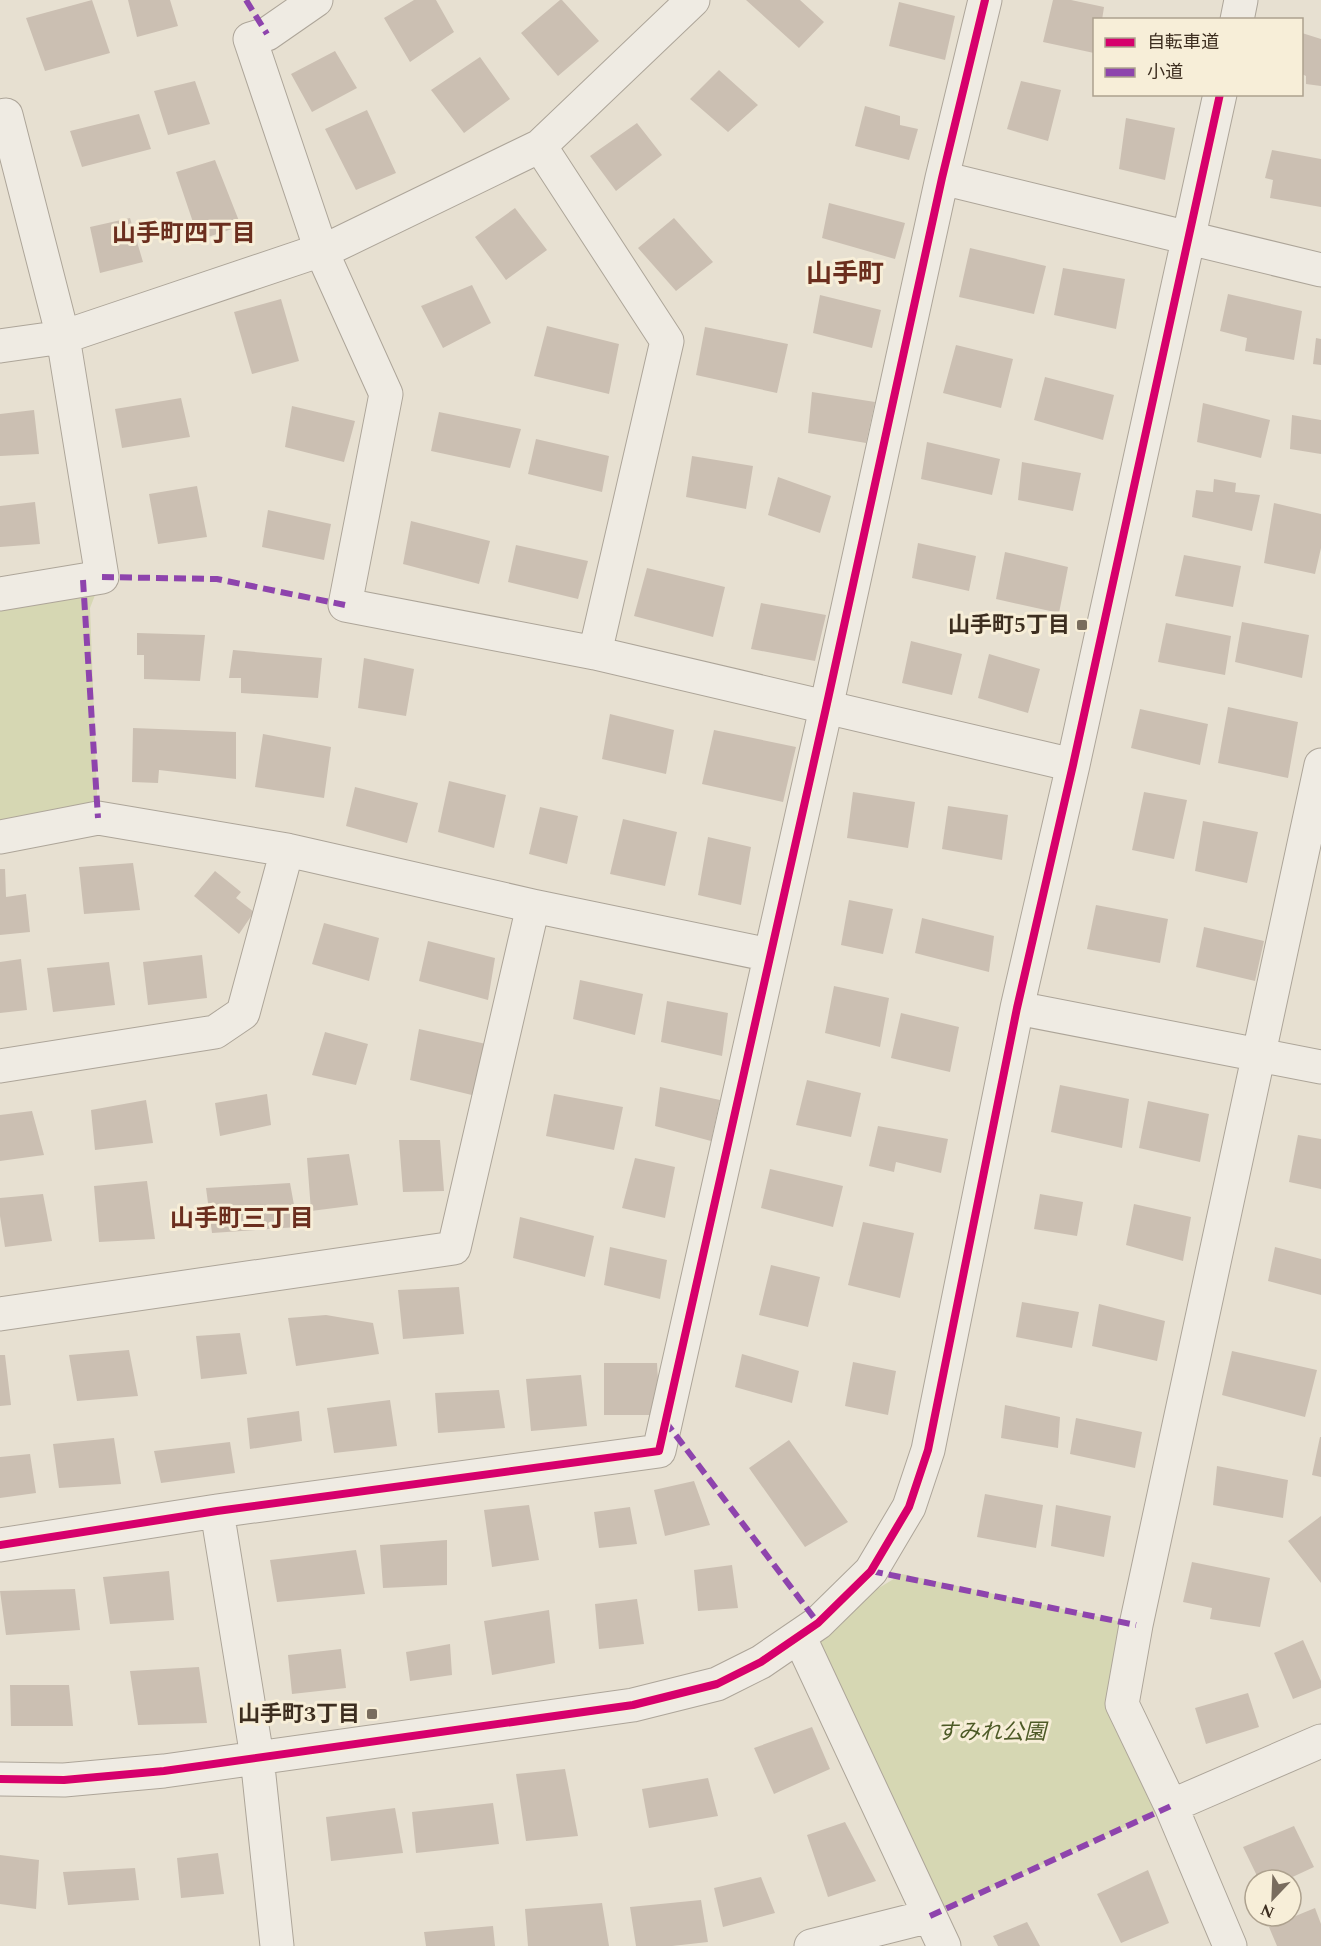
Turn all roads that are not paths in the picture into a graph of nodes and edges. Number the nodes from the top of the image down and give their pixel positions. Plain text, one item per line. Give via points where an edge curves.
1 (316, 0) edge
2 (693, 0) edge
3 (986, 0) edge
4 (1241, 0) edge
5 (1237, 18) edge
6 (1220, 96) edge
7 (0, 116) edge
8 (540, 146) junction
9 (942, 178) junction
10 (1189, 238) junction
11 (321, 250) junction
12 (1321, 270) edge
13 (63, 337) junction
14 (0, 346) edge
15 (0, 594) edge
16 (595, 653) junction
17 (826, 708) junction
18 (1073, 765) junction
19 (1321, 765) edge
20 (0, 837) edge
21 (287, 850) junction
22 (533, 906) junction
23 (770, 955) junction
24 (1017, 1008) junction
25 (1259, 1055) junction
26 (0, 1066) edge
27 (1321, 1067) edge
28 (0, 1314) edge
29 (217, 1511) junction
30 (0, 1545) edge
31 (799, 1636) junction
32 (1321, 1741) edge
33 (257, 1757) junction
34 (0, 1779) edge
35 (1171, 1806) junction
36 (930, 1916) junction
37 (277, 1946) edge
38 (811, 1946) edge
39 (944, 1946) edge
40 (1230, 1946) edge

1 - 11 street via 267,34 250,39
2 - 8 street
3 - 9 street
4 - 5 street
6 - 10 street
7 - 13 street via 6,115
8 - 11 street
8 - 16 street via 667,341
9 - 10 street
9 - 17 street
10 - 12 street
10 - 18 street
11 - 13 street
11 - 16 street via 386,394 345,605
13 - 14 street
13 - 15 street via 102,577
16 - 17 street
17 - 18 street
17 - 23 street
18 - 24 street
19 - 25 street
20 - 21 street via 98,818
21 - 22 street
21 - 26 street via 243,1013 215,1032
22 - 23 street
22 - 28 street via 454,1248
23 - 29 street via 659,1451
24 - 25 street
24 - 31 street via 928,1450 909,1507 872,1571
25 - 27 street
25 - 35 street via 1122,1704
29 - 30 street
29 - 33 street
31 - 33 street via 761,1662 717,1684 633,1706
31 - 36 street
32 - 35 street
33 - 34 street via 64,1780
33 - 37 street
35 - 40 street
36 - 38 street
36 - 39 street

